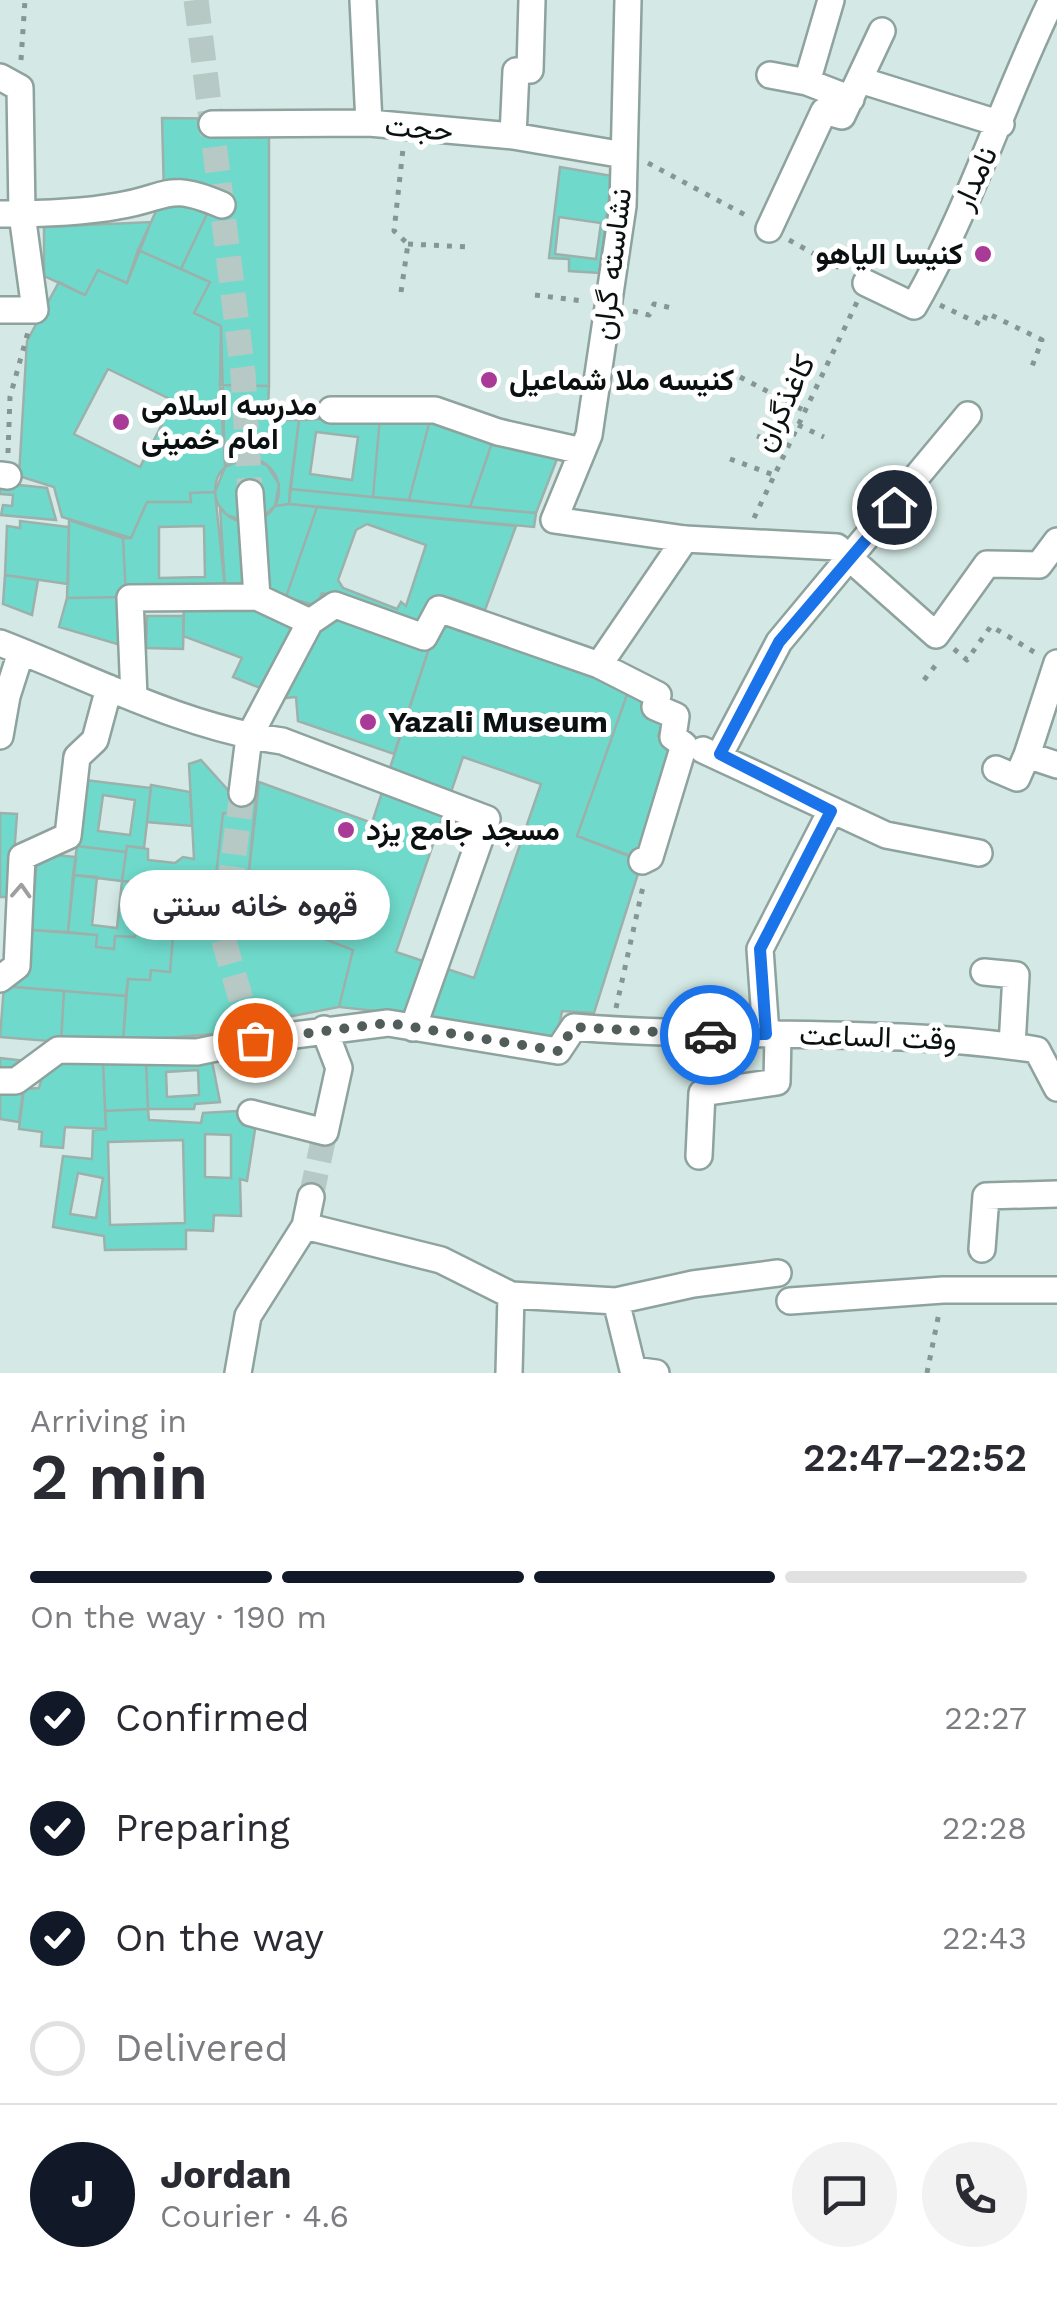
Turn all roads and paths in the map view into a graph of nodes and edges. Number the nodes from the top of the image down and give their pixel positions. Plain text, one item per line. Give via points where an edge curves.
1 (25, 0) edge
2 (362, 0) edge
3 (532, 0) edge
4 (628, 0) edge
5 (831, 0) edge
6 (1052, 0) edge
7 (882, 31) dead end
8 (770, 75) dead end
9 (10, 82) edge
10 (807, 82) junction
11 (856, 90) junction
12 (369, 123) junction
13 (212, 124) dead end
14 (1001, 124) junction
15 (405, 126) junction
16 (514, 136) junction
17 (624, 155) junction
18 (222, 206) dead end
19 (11, 214) edge
20 (769, 229) dead end
21 (408, 244) junction
22 (470, 247) dead end
23 (866, 283) joint
24 (401, 292) dead end
25 (535, 296) dead end
26 (920, 296) junction
27 (608, 304) junction
28 (0, 310) edge
29 (34, 310) junction
30 (676, 310) dead end
31 (1031, 369) dead end
32 (740, 378) dead end
33 (330, 410) dead end
34 (805, 410) junction
35 (968, 415) dead end
36 (798, 426) junction
37 (757, 436) dead end
38 (824, 436) dead end
39 (788, 447) junction
40 (582, 450) junction
41 (730, 459) dead end
42 (774, 475) junction
43 (4, 476) edge
44 (250, 492) tunnel mouth
45 (685, 539) junction
46 (1057, 542) edge
47 (742, 543) junction
48 (850, 554) junction
49 (1048, 570) edge
50 (257, 596) junction
51 (310, 622) junction
52 (10, 648) edge
53 (1057, 664) edge
54 (599, 665) junction
55 (924, 680) dead end
56 (109, 688) junction
57 (4, 696) edge
58 (134, 697) junction
59 (0, 736) edge
60 (248, 737) junction
61 (684, 745) junction
62 (720, 754) junction
63 (1027, 754) junction
64 (1057, 766) edge
65 (996, 770) dead end
66 (242, 793) tunnel mouth
67 (831, 811) junction
68 (980, 853) dead end
69 (646, 859) joint
70 (984, 972) dead end
71 (0, 979) edge
72 (413, 1028) junction
73 (324, 1029) junction
74 (610, 1030) junction
75 (772, 1034) junction
76 (1035, 1045) edge
77 (0, 1081) edge
78 (1057, 1088) edge
79 (251, 1113) dead end
80 (699, 1156) dead end
81 (1057, 1194) edge
82 (311, 1197) tunnel mouth
83 (305, 1226) junction
84 (980, 1271) junction
85 (778, 1273) dead end
86 (943, 1290) junction
87 (1057, 1290) edge
88 (510, 1295) junction
89 (616, 1301) junction
90 (790, 1301) dead end
91 (238, 1373) edge
92 (508, 1373) edge
93 (656, 1373) edge
94 (927, 1373) edge

1 - 9 path
2 - 12 street
3 - 16 street via 530,70 516,71
4 - 17 street, نشاسته گران
5 - 10 street
6 - 14 street, نامدار
7 - 11 street
8 - 10 street
9 - 19 street
10 - 11 street
11 - 14 street
11 - 20 street via 842,116 824,111
12 - 13 street, حجت
12 - 15 street, حجت
14 - 26 street, نامدار
15 - 16 street, حجت
15 - 21 path via 394,231
16 - 17 street, حجت
17 - 27 street, نشاسته گران
18 - 19 street via 190,192 152,194 120,206
19 - 29 street
21 - 22 path
21 - 24 path
23 - 26 street via 914,306
23 - 34 path, کاغذگران
25 - 27 path
26 - 31 path via 982,326 987,313 1042,340
27 - 30 path via 650,314 654,304
27 - 40 street, نشاسته گران
28 - 29 street
29 - 43 path via 10,397
32 - 34 path
33 - 40 street via 435,410
34 - 36 path, کاغذگران
35 - 48 street
36 - 38 path
36 - 39 path, کاغذگران
37 - 39 path
39 - 42 path, کاغذگران
40 - 45 street, نشاسته گران via 554,520
41 - 42 path
42 - 47 path, کاغذگران
44 - 50 street
45 - 47 street
45 - 54 street
46 - 49 street
47 - 48 street via 838,546
48 - 49 street via 936,635 987,564
48 - 62 street via 779,642
50 - 51 street
50 - 58 street via 130,598
51 - 54 street via 335,604 424,638 439,610
51 - 60 street
52 - 56 street
52 - 57 street
53 - 55 path via 991,626 968,660 950,646
53 - 63 street
54 - 61 street via 658,694 655,707 676,716 673,737
56 - 58 street
71 -> 56 street via 17,966 22,858 68,836 77,757 95,740
57 - 59 street
58 - 60 street
60 - 66 street
60 - 72 street via 282,742 487,818
61 - 62 street
61 - 69 street
62 - 67 street
63 - 64 street
63 - 65 street via 1017,778
67 - 68 street via 886,835
67 - 75 street via 760,949
69 - 74 path
70 - 76 street via 1016,975
72 - 73 street, وقت الساعت via 388,1023
72 - 74 street, وقت الساعت via 558,1051 574,1027
73 - 77 street, وقت الساعت via 252,1035 197,1052 58,1050 16,1081
73 - 79 street via 339,1068 325,1132
74 - 75 street, وقت الساعت
75 - 76 street, وقت الساعت via 920,1035
75 - 80 street via 777,1082 702,1093
76 - 78 street
81 - 84 street via 986,1196
82 - 83 street
83 - 88 street via 441,1260
83 - 91 street via 248,1316
84 - 86 street
84 - 87 street
85 - 89 street
86 - 90 street
86 - 94 path
88 - 89 street
88 - 92 street
89 - 93 street via 633,1370

